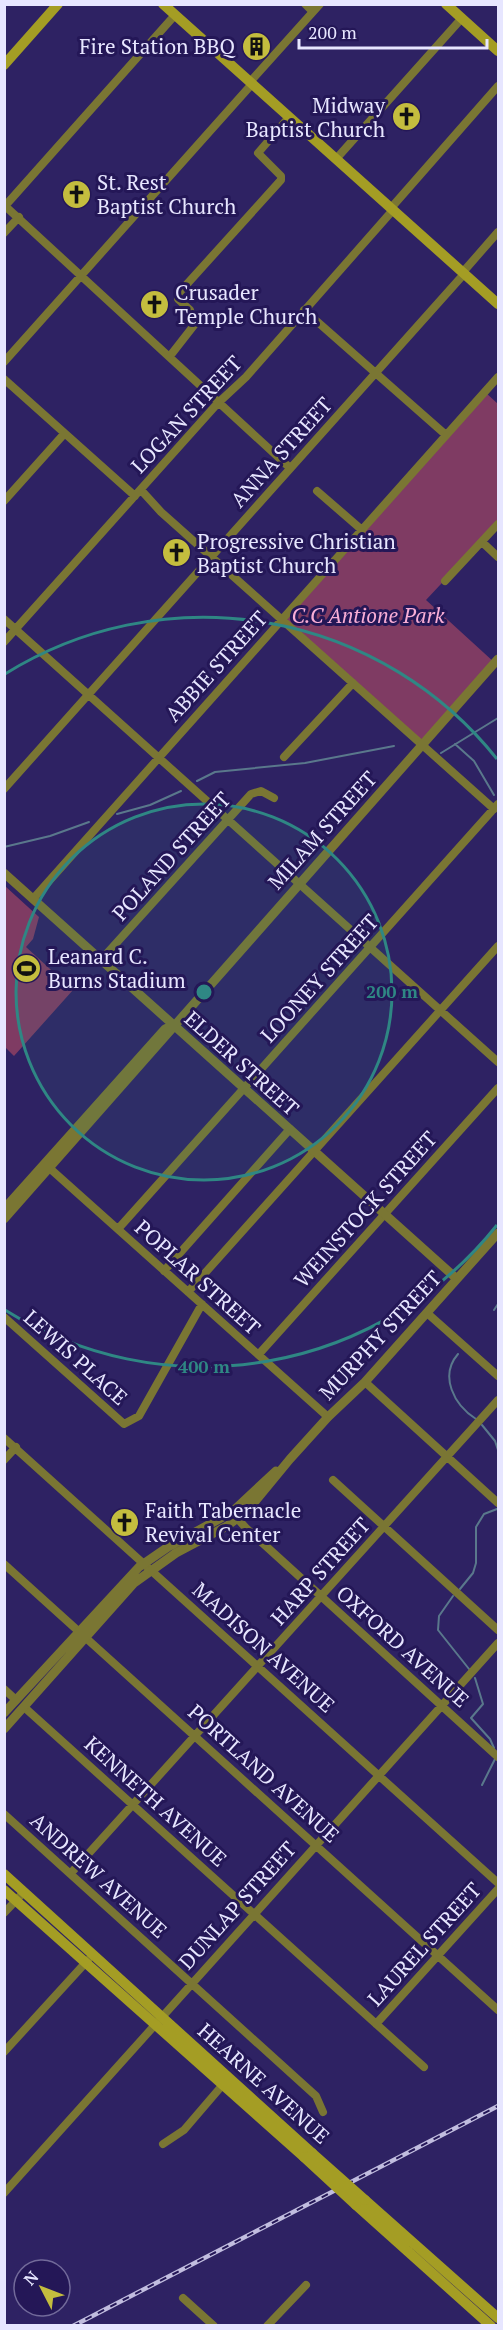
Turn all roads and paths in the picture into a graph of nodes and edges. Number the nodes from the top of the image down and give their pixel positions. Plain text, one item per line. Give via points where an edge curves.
1 (58, 4) edge
2 (163, 4) edge
3 (305, 4) edge
4 (320, 4) edge
5 (446, 4) edge
6 (313, 12) junction
7 (175, 15) junction
8 (462, 18) junction
9 (498, 51) edge
10 (4, 65) edge
11 (251, 83) junction
12 (498, 86) edge
13 (289, 117) junction
14 (336, 159) junction
15 (5, 205) edge
16 (392, 209) junction
17 (19, 217) junction
18 (498, 232) edge
19 (4, 233) edge
20 (464, 273) junction
21 (82, 275) junction
22 (498, 304) edge
23 (304, 310) junction
24 (170, 356) junction
25 (4, 362) edge
26 (376, 373) junction
27 (498, 377) edge
28 (4, 379) edge
29 (220, 403) junction
30 (64, 434) junction
31 (446, 435) junction
32 (290, 468) junction
33 (317, 491) dead end
34 (138, 493) junction
35 (4, 501) edge
36 (498, 524) edge
37 (362, 530) junction
38 (482, 542) junction
39 (213, 556) junction
40 (498, 557) edge
41 (445, 581) dead end
42 (4, 619) edge
43 (282, 619) junction
44 (16, 629) junction
45 (4, 642) edge
46 (498, 659) edge
47 (353, 683) junction
48 (89, 695) junction
49 (422, 746) junction
50 (284, 757) dead end
51 (159, 759) junction
52 (4, 789) edge
53 (274, 798) dead end
54 (497, 807) edge
55 (228, 820) junction
56 (4, 873) edge
57 (299, 884) junction
58 (33, 899) junction
59 (498, 946) edge
60 (370, 948) junction
61 (101, 960) junction
62 (440, 1011) junction
63 (173, 1025) junction
64 (498, 1062) edge
65 (244, 1088) junction
66 (498, 1088) edge
67 (290, 1129) junction
68 (314, 1151) junction
69 (47, 1166) junction
70 (4, 1209) edge
71 (385, 1214) junction
72 (4, 1219) edge
73 (118, 1229) junction
74 (498, 1233) edge
75 (164, 1271) junction
76 (457, 1279) junction
77 (188, 1292) junction
78 (202, 1304) junction
79 (427, 1313) junction
80 (4, 1317) edge
81 (259, 1354) junction
82 (498, 1376) edge
83 (365, 1382) junction
84 (498, 1400) edge
85 (328, 1417) junction
86 (4, 1437) edge
87 (16, 1448) junction
88 (447, 1456) junction
89 (4, 1460) edge
90 (333, 1480) dead end
91 (498, 1503) edge
92 (235, 1516) junction
93 (383, 1528) junction
94 (4, 1564) edge
95 (148, 1566) junction
96 (321, 1596) junction
97 (498, 1630) edge
98 (83, 1634) junction
99 (498, 1643) edge
100 (258, 1666) junction
101 (4, 1689) edge
102 (16, 1700) junction
103 (442, 1706) junction
104 (24, 1707) junction
105 (4, 1713) edge
106 (4, 1729) edge
107 (196, 1736) junction
108 (498, 1757) edge
109 (380, 1776) junction
110 (133, 1805) junction
111 (4, 1814) edge
112 (316, 1844) junction
113 (71, 1873) junction
114 (4, 1875) edge
115 (498, 1883) edge
116 (498, 1889) edge
117 (4, 1890) edge
118 (20, 1896) junction
119 (4, 1913) edge
120 (254, 1914) junction
121 (438, 1955) junction
122 (89, 1958) junction
123 (192, 1983) junction
124 (498, 2010) edge
125 (158, 2021) junction
126 (376, 2024) junction
127 (4, 2052) edge
128 (424, 2067) dead end
129 (225, 2082) junction
130 (323, 2112) dead end
131 (163, 2144) dead end
132 (4, 2193) edge
133 (360, 2202) junction
134 (449, 2273) junction
135 (440, 2281) junction
136 (306, 2284) dead end
137 (183, 2298) dead end
138 (498, 2318) edge
139 (214, 2325) edge
140 (267, 2325) edge
141 (491, 2325) edge

1 - 10 main road
2 - 7 main road
3 - 6 street
4 - 6 street
5 - 8 main road
6 - 11 street
7 - 11 main road
7 - 15 street
8 - 9 main road
8 - 14 street
11 - 13 main road
11 - 21 street
12 - 16 street, LOGAN STREET
13 - 14 main road
13 - 24 street via 258,153 281,180 178,294 195,324
14 - 16 main road
15 - 17 street
16 - 20 main road
16 - 23 street, LOGAN STREET
17 - 19 street
17 - 21 street
18 - 20 street, ANNA STREET
20 - 22 main road
20 - 26 street, ANNA STREET
21 - 24 street
21 - 25 street
23 - 26 street
23 - 29 street, LOGAN STREET
24 - 29 street
26 - 31 street
26 - 32 street, ANNA STREET
27 - 31 street, ABBIE STREET
28 - 30 street
29 - 32 street
29 - 34 street, LOGAN STREET
30 - 34 street
30 - 35 street
31 - 37 street, ABBIE STREET
32 - 39 street, ANNA STREET
33 - 37 street
34 - 39 street
34 - 44 street, LOGAN STREET
36 - 38 street
37 - 43 street, ABBIE STREET
38 - 40 street
38 - 41 street
39 - 43 street
39 - 48 street, ANNA STREET
42 - 44 street
43 - 47 street
43 - 51 street, ABBIE STREET
44 - 45 street, LOGAN STREET
44 - 48 street
46 - 49 street, MILAM STREET
47 - 49 street
47 - 50 street
48 - 51 street
48 - 52 street, ANNA STREET
49 - 54 street
49 - 57 street, MILAM STREET
51 - 55 street
51 - 58 street, ABBIE STREET
53 - 55 street, POLAND STREET via 266,792 255,792
54 - 60 street, LOONEY STREET
55 - 57 street
55 - 61 street, POLAND STREET
56 - 58 street, ELDER STREET
57 - 60 street
57 - 63 street, MILAM STREET
58 - 61 street, ELDER STREET
59 - 62 street
60 - 62 street
60 - 65 street, LOONEY STREET
61 - 63 street, ELDER STREET
62 - 64 street
62 - 68 street
63 - 65 street, ELDER STREET
63 - 69 street, MILAM STREET via 171,1033
65 - 67 street, ELDER STREET
65 - 73 street, LOONEY STREET
66 - 71 street, WEINSTOCK STREET
67 - 68 street, ELDER STREET
67 - 75 street
68 - 71 street, ELDER STREET
68 - 77 street
69 - 70 street, MILAM STREET
69 - 72 street, MILAM STREET
69 - 73 street, POPLAR STREET
71 - 76 street, ELDER STREET
71 - 81 street, WEINSTOCK STREET
73 - 75 street, POPLAR STREET
74 - 76 street, MURPHY STREET
75 - 77 street, POPLAR STREET
76 - 79 street, MURPHY STREET
77 - 78 street, POPLAR STREET
78 - 80 street, LEWIS PLACE via 139,1416 124,1424
78 - 81 street, POPLAR STREET
79 - 82 street
79 - 83 street, MURPHY STREET
81 - 85 street, POPLAR STREET
83 - 85 street, MURPHY STREET
83 - 88 street
84 - 88 street, HARP STREET
85 - 92 street, MURPHY STREET via 259,1499
86 - 87 street, MADISON AVENUE
87 - 89 street
87 - 95 street, MADISON AVENUE
88 - 91 street
88 - 93 street, HARP STREET
90 - 93 street
92 - 95 street, MURPHY STREET
92 - 96 street, OXFORD AVENUE
93 - 96 street, HARP STREET
93 - 97 street
94 - 98 street, PORTLAND AVENUE
95 - 98 street, MURPHY STREET
95 - 100 street, MADISON AVENUE
96 - 100 street, HARP STREET
96 - 103 street, OXFORD AVENUE
98 - 102 street, MURPHY STREET
98 - 104 street, MURPHY STREET
98 - 107 street, PORTLAND AVENUE
99 - 103 street, DUNLAP STREET
100 - 107 street, HARP STREET
100 - 109 street, MADISON AVENUE
101 - 102 street
102 - 105 street, MURPHY STREET
103 - 108 street, OXFORD AVENUE
103 - 109 street, DUNLAP STREET
104 - 106 street, MURPHY STREET
104 - 110 street, KENNETH AVENUE
107 - 110 street, HARP STREET
107 - 112 street, PORTLAND AVENUE
109 - 112 street, DUNLAP STREET
109 - 115 street, MADISON AVENUE
110 - 113 street, HARP STREET
110 - 120 street, KENNETH AVENUE
111 - 113 street, ANDREW AVENUE
112 - 120 street, DUNLAP STREET
112 - 121 street, PORTLAND AVENUE
113 - 123 street, ANDREW AVENUE
114 - 118 main road, HEARNE AVENUE
116 - 121 street, LAUREL STREET
117 - 118 main road, HEARNE AVENUE
118 - 119 street
118 - 122 main road, HEARNE AVENUE
120 - 123 street, DUNLAP STREET
120 - 126 street, KENNETH AVENUE
121 - 124 street, PORTLAND AVENUE
121 - 126 street, LAUREL STREET
122 - 125 main road, HEARNE AVENUE
122 - 127 street
123 - 125 street, DUNLAP STREET
123 - 130 street, ANDREW AVENUE via 316,2096
125 - 129 main road, HEARNE AVENUE
125 - 132 street, DUNLAP STREET
126 - 128 street, KENNETH AVENUE
129 - 131 street via 184,2130
129 - 133 main road, HEARNE AVENUE, bridge
133 - 134 main road, HEARNE AVENUE
133 - 135 main road, HEARNE AVENUE
134 - 135 main road
134 - 138 main road, HEARNE AVENUE
135 - 141 main road, HEARNE AVENUE
136 - 140 street
137 - 139 street

